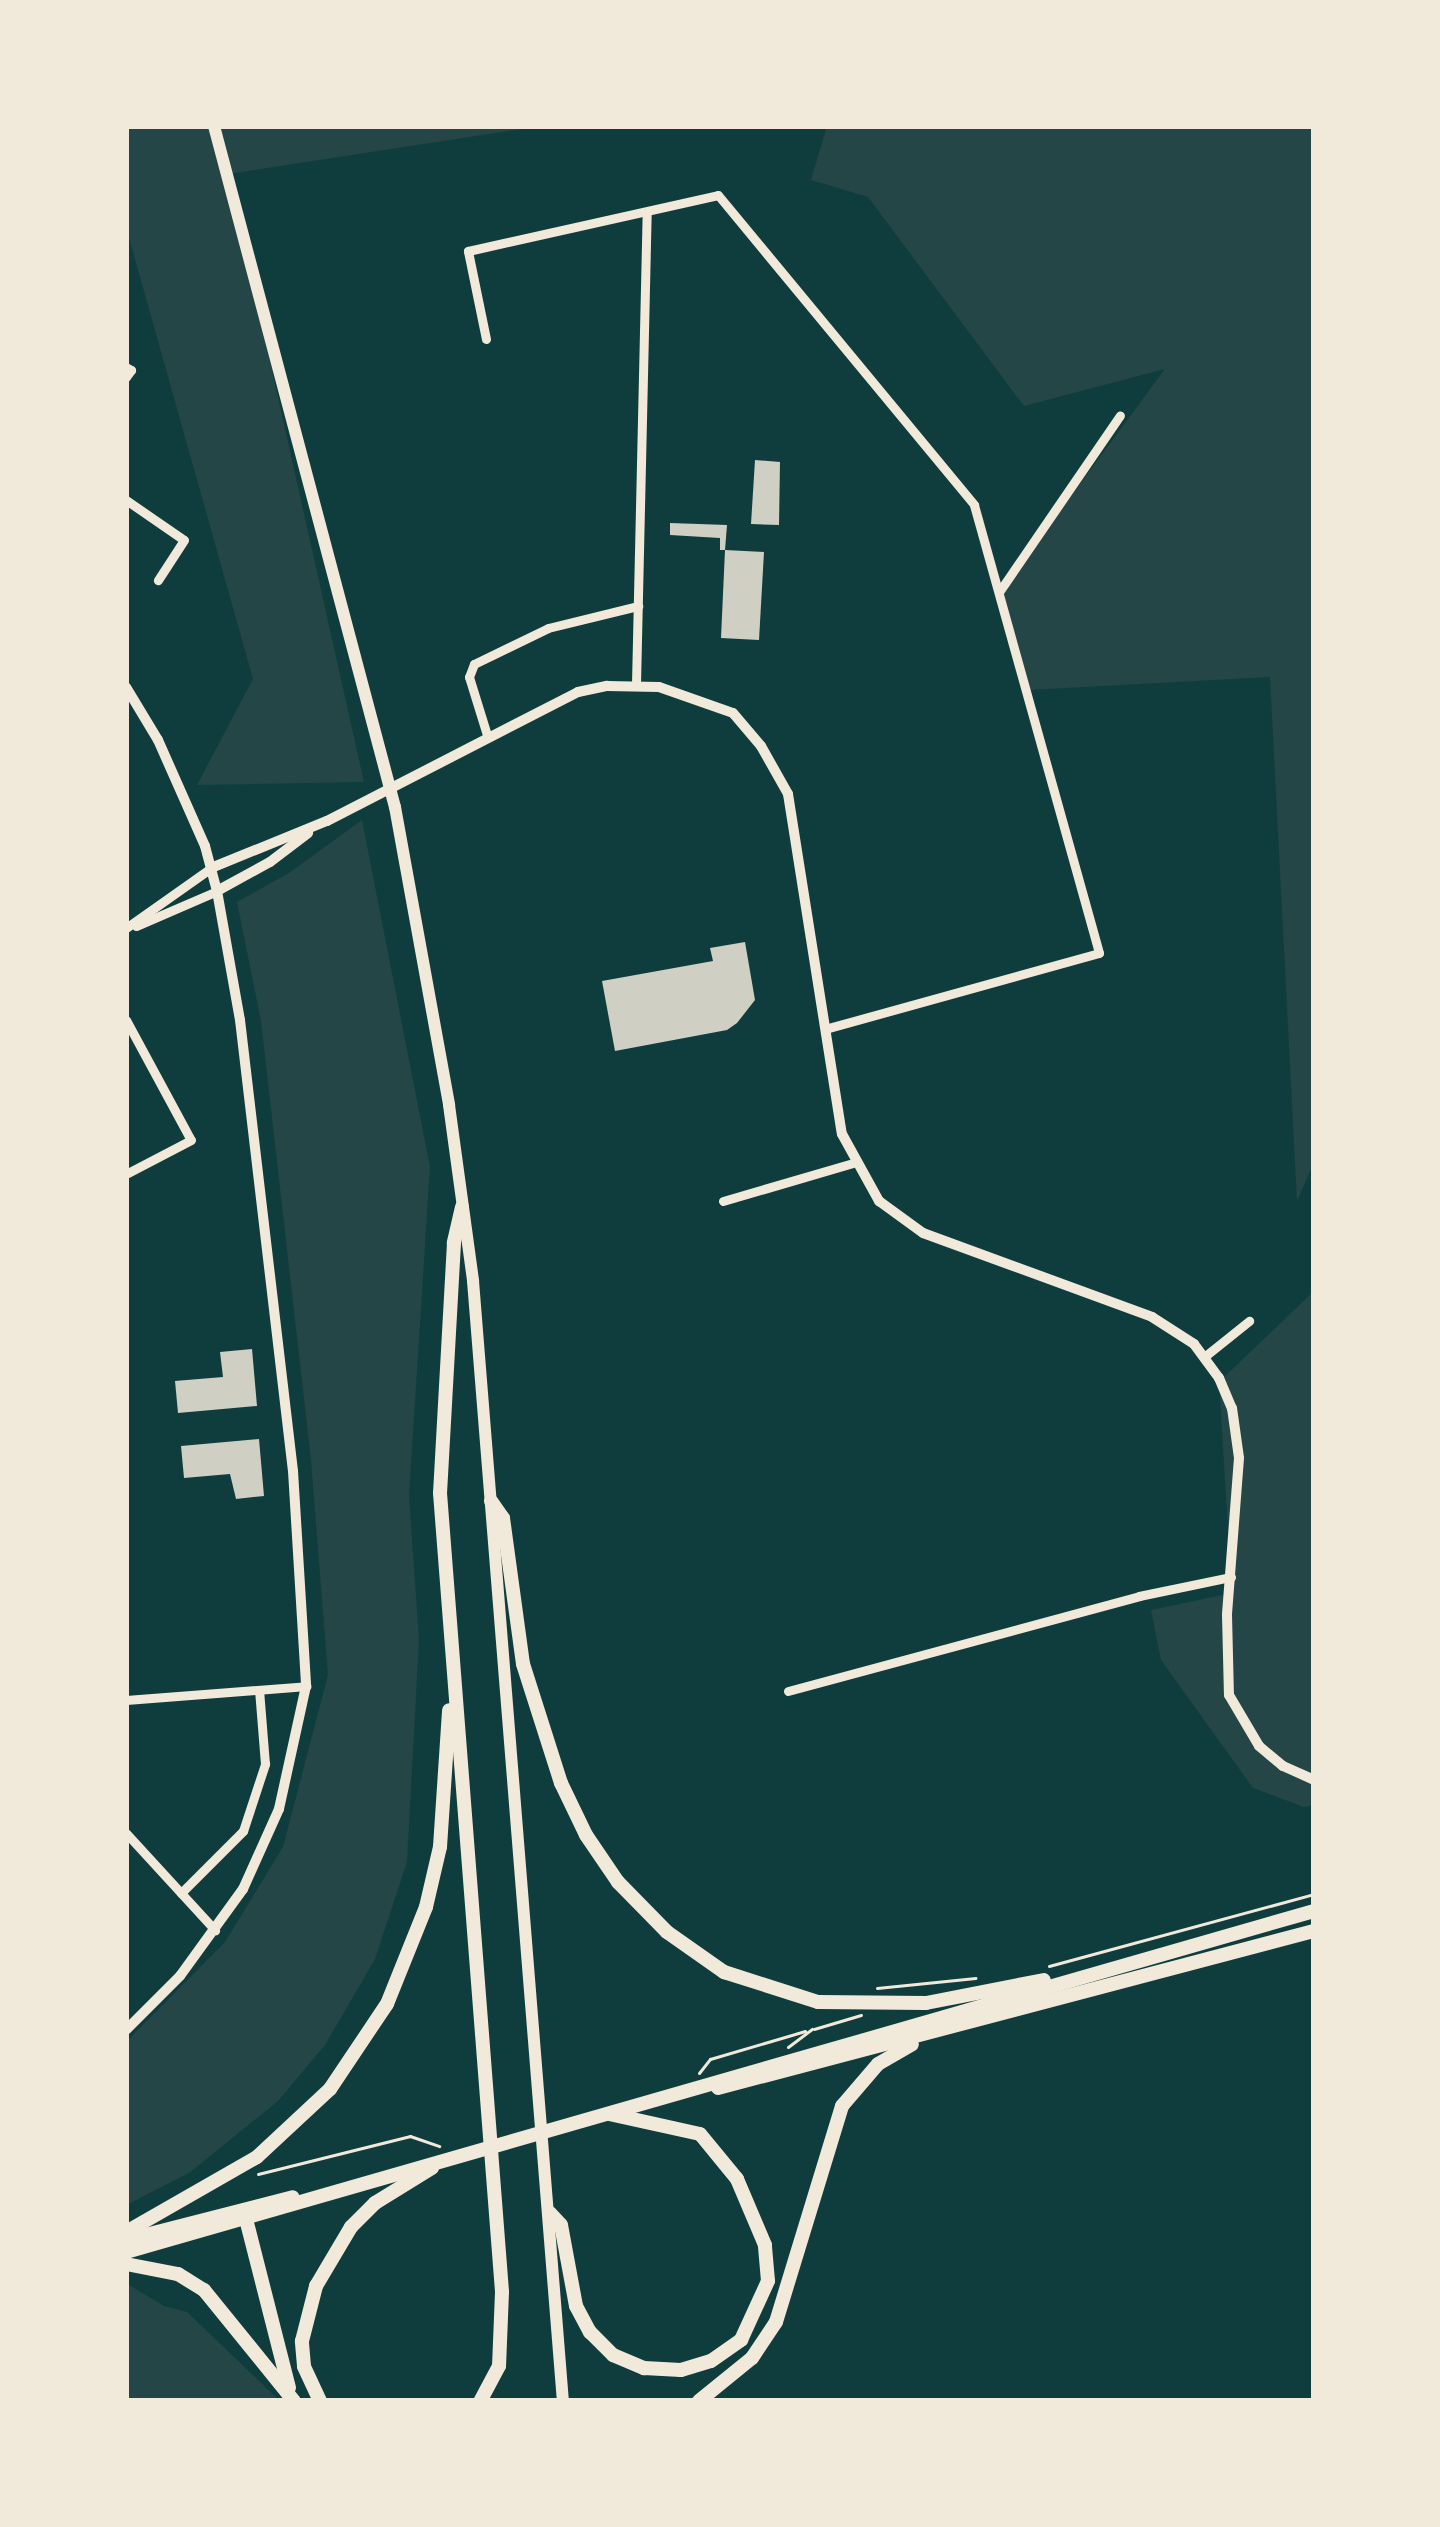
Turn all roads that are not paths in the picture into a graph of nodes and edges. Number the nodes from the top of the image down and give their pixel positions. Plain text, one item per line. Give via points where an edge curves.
1 (214, 126) edge
2 (646, 215) junction
3 (486, 339) dead end
4 (126, 367) edge
5 (126, 377) edge
6 (1120, 415) dead end
7 (126, 500) edge
8 (158, 580) dead end
9 (999, 592) junction
10 (638, 606) junction
11 (636, 684) junction
12 (126, 687) edge
13 (488, 735) junction
14 (324, 822) junction
15 (211, 868) junction
16 (217, 890) junction
17 (126, 929) edge
18 (126, 1020) edge
19 (825, 1029) junction
20 (856, 1162) junction
21 (126, 1174) edge
22 (723, 1201) dead end
23 (462, 1208) junction
24 (1250, 1321) dead end
25 (1204, 1358) junction
26 (491, 1501) junction
27 (1231, 1577) junction
28 (450, 1669) junction
29 (306, 1686) junction
30 (259, 1690) junction
31 (788, 1691) dead end
32 (126, 1700) edge
33 (1314, 1780) edge
34 (126, 1833) edge
35 (182, 1893) junction
36 (1314, 1911) edge
37 (215, 1930) junction
38 (1314, 1931) edge
39 (1114, 1970) junction
40 (1015, 2009) junction
41 (126, 2030) edge
42 (637, 2105) junction
43 (610, 2114) junction
44 (449, 2151) junction
45 (310, 2196) junction
46 (266, 2202) junction
47 (550, 2213) junction
48 (246, 2219) junction
49 (126, 2236) edge
50 (126, 2252) edge
51 (126, 2264) edge
52 (293, 2400) edge
53 (320, 2401) edge
54 (480, 2401) edge
55 (563, 2401) edge
56 (699, 2401) edge

1 - 23 main road via 395,807
2 - 3 street via 467,250
2 - 9 street via 718,195 974,505
2 - 10 street
4 - 5 street
6 - 9 street
7 - 8 street via 184,540
9 - 19 street via 1099,952
10 - 11 street
10 - 13 street via 548,628 474,664 469,677
11 - 13 street via 578,692
11 - 19 street via 724,707 776,767 792,809
12 - 15 street via 158,740
13 - 14 street
14 - 15 street
14 - 16 street
15 - 16 street
15 - 17 street
16 - 17 street
16 - 29 street via 246,1064 293,1471
18 - 21 street via 190,1140
19 - 20 street via 842,1134
20 - 22 street
20 - 25 street via 879,1201 923,1233 1152,1317
23 - 26 main road
23 - 28 main road via 440,1493
24 - 25 street
25 - 27 street via 1237,1426
26 - 39 main road via 503,1518 523,1664 561,1783 618,1882 667,1932 724,1972 818,2002 926,2003
26 - 47 main road
27 - 31 street
27 - 33 street via 1229,1695 1259,1746
28 - 49 main road via 440,1846 426,1907 387,2004 330,2089 257,2157
28 - 54 main road via 503,2311 499,2366
29 - 30 street
29 - 37 street via 279,1809
30 - 32 street
30 - 35 street via 265,1764 243,1831
34 - 35 street
35 - 37 street
36 - 39 main road
37 - 41 street
38 - 40 main road
39 - 42 main road
40 - 42 main road
40 - 56 main road via 907,2045 850,2094 830,2133 776,2322 752,2358
42 - 43 main road
43 - 44 main road
43 - 47 main road via 700,2134 737,2179 765,2245 768,2281 741,2340 682,2370 644,2368 614,2355 576,2306 561,2224
44 - 45 main road
44 - 53 main road via 351,2227 316,2286 302,2341
45 - 46 main road
45 - 48 main road
46 - 48 main road
46 - 49 main road
47 - 55 main road
48 - 50 main road
48 - 52 main road
51 - 52 main road via 178,2274 204,2290

